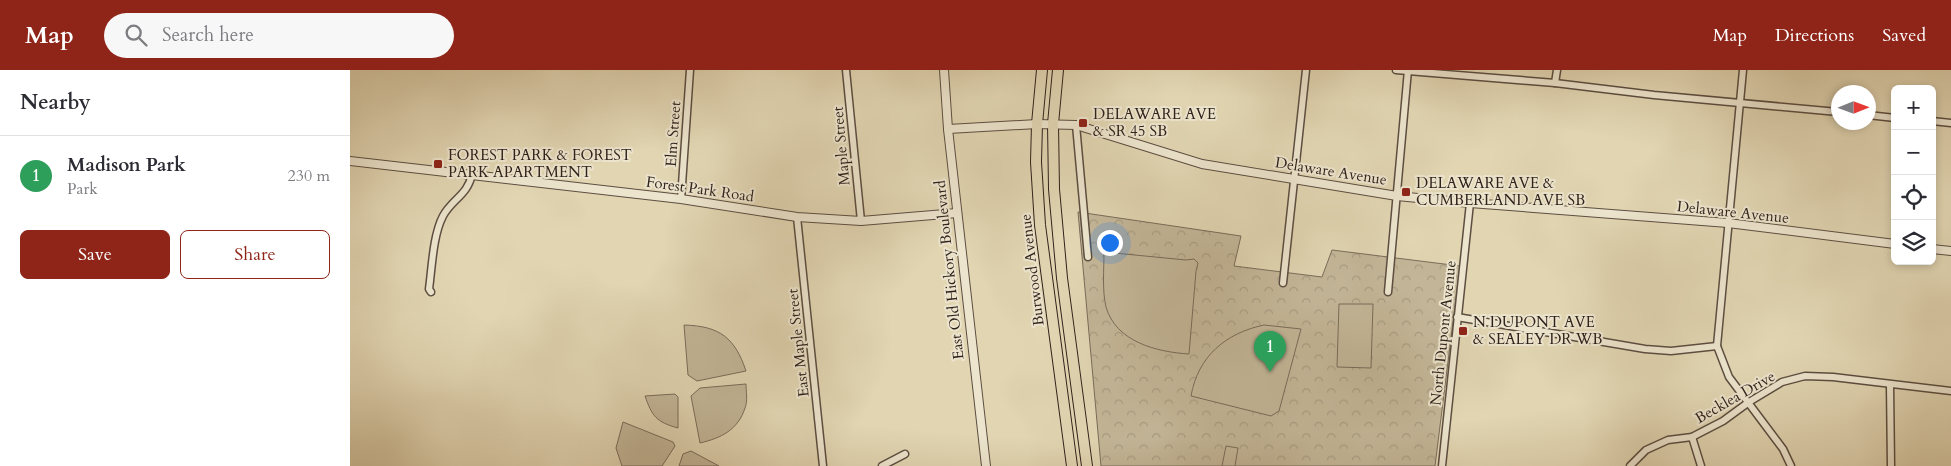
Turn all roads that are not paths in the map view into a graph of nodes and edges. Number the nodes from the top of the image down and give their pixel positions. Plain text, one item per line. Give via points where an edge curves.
1 (690, 70) edge
2 (846, 70) edge
3 (944, 70) edge
4 (1042, 70) edge
5 (1058, 70) edge
6 (1306, 70) edge
7 (1396, 70) edge
8 (1557, 70) edge
9 (1743, 70) edge
10 (1408, 71) edge
11 (1555, 83) junction
12 (1741, 103) junction
13 (1831, 111) edge
14 (1876, 116) edge
15 (1891, 118) edge
16 (1936, 122) edge
17 (1951, 123) edge
18 (1037, 124) junction
19 (1053, 124) junction
20 (1076, 125) junction
21 (948, 129) junction
22 (350, 161) edge
23 (472, 174) junction
24 (1293, 179) junction
25 (1397, 196) junction
26 (681, 199) junction
27 (1470, 204) junction
28 (957, 213) junction
29 (797, 217) junction
30 (861, 221) junction
31 (1728, 223) junction
32 (1891, 243) edge
33 (1936, 249) edge
34 (1951, 251) edge
35 (1088, 257) dead end
36 (1283, 283) dead end
37 (432, 292) dead end
38 (1388, 292) dead end
39 (1457, 317) junction
40 (1717, 346) junction
41 (1890, 385) junction
42 (1951, 391) edge
43 (1749, 402) junction
44 (1692, 436) junction
45 (906, 454) dead end
46 (824, 466) edge
47 (882, 466) edge
48 (986, 466) edge
49 (1072, 466) edge
50 (1087, 466) edge
51 (1442, 466) edge
52 (1630, 466) edge
53 (1702, 466) edge
54 (1791, 466) edge
55 (1891, 466) edge

1 - 26 street, Elm Street
2 - 30 street, Maple Street
3 - 21 street, East Old Hickory Boulevard
4 - 18 main road, Burwood Avenue
5 - 19 main road, Burwood Avenue
6 - 24 street
7 - 10 street
8 - 11 street
9 - 12 street
10 - 11 street
10 - 25 street
11 - 12 street
12 - 13 street
12 - 31 street
14 - 15 street
16 - 17 street
18 - 19 street, Delaware Avenue
18 - 21 street, Delaware Avenue
18 - 49 main road, Burwood Avenue via 1040,225
19 - 20 street, Delaware Avenue
19 - 50 main road, Burwood Avenue via 1054,189 1061,268
20 - 24 street, Delaware Avenue via 1202,164
20 - 35 street
21 - 28 street, East Old Hickory Boulevard
22 - 23 street, Forest Park Road
23 - 26 street, Forest Park Road
23 - 37 street via 470,184 444,214 438,227 429,289
24 - 25 street, Delaware Avenue
24 - 36 street
25 - 27 street, Delaware Avenue
25 - 38 street
26 - 29 street, Forest Park Road
27 - 31 street, Delaware Avenue
27 - 39 street, North Dupont Avenue
28 - 30 street, Forest Park Road
28 - 48 street, East Old Hickory Boulevard
29 - 30 street, Forest Park Road
29 - 46 street, East Maple Street
31 - 32 street, Delaware Avenue
31 - 40 street
33 - 34 street
39 - 40 street via 1661,350
39 - 51 street, North Dupont Avenue
40 - 43 street via 1729,377
41 - 42 street, Becklea Drive
41 - 43 street, Becklea Drive via 1805,376 1782,382
41 - 55 street
43 - 44 street, Becklea Drive via 1723,421
43 - 54 street via 1783,449
44 - 52 street, Becklea Drive via 1668,440 1646,450
44 - 53 street
45 - 47 street

